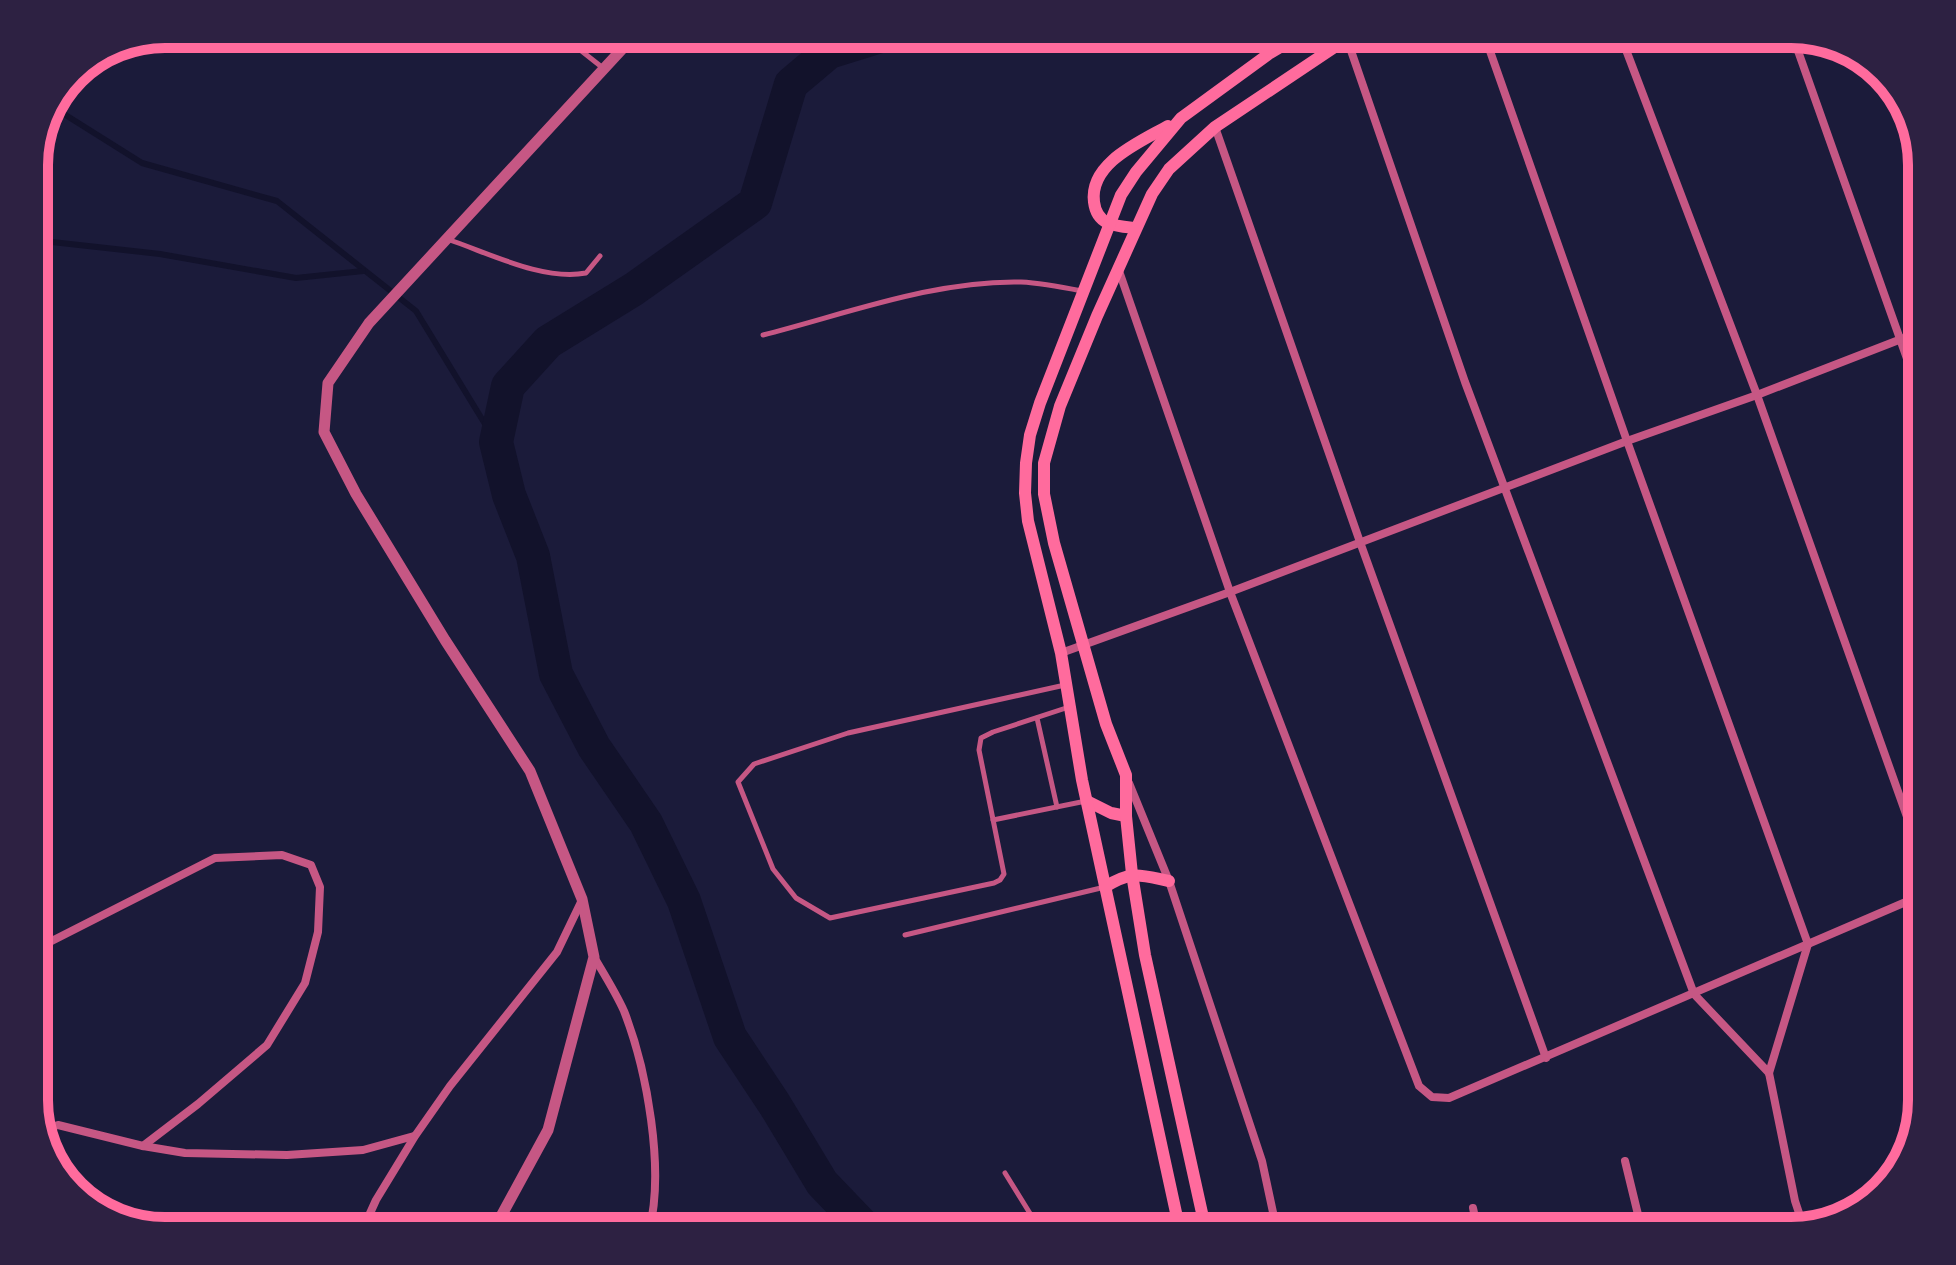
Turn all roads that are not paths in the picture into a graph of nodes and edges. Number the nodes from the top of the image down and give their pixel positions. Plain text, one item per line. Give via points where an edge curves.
1 (578, 48) edge
2 (623, 48) edge
3 (1278, 48) edge
4 (1332, 48) edge
5 (1354, 48) edge
6 (1489, 48) edge
7 (1625, 48) edge
8 (1797, 49) edge
9 (604, 69) junction
10 (1181, 118) junction
11 (1215, 127) junction
12 (1108, 225) junction
13 (1136, 228) junction
14 (447, 239) junction
15 (600, 256) dead end
16 (1117, 268) junction
17 (1082, 291) junction
18 (1097, 316) junction
19 (763, 335) dead end
20 (1908, 336) edge
21 (1899, 339) junction
22 (1908, 363) edge
23 (1757, 395) junction
24 (1627, 441) junction
25 (1504, 488) junction
26 (1360, 542) junction
27 (1230, 592) junction
28 (1083, 644) junction
29 (1061, 653) junction
30 (1066, 685) junction
31 (1070, 707) junction
32 (1037, 718) junction
33 (1126, 775) junction
34 (1087, 801) junction
35 (1057, 807) junction
36 (1126, 816) junction
37 (993, 820) junction
38 (1908, 820) edge
39 (1132, 874) junction
40 (1169, 881) junction
41 (1105, 887) junction
42 (582, 899) junction
43 (1908, 901) edge
44 (905, 935) dead end
45 (48, 943) edge
46 (1808, 944) junction
47 (594, 957) junction
48 (1694, 994) junction
49 (1546, 1058) junction
50 (1769, 1073) junction
51 (51, 1127) edge
52 (415, 1136) junction
53 (143, 1146) junction
54 (1625, 1161) dead end
55 (1005, 1173) dead end
56 (1473, 1208) dead end
57 (1800, 1216) edge
58 (368, 1217) edge
59 (501, 1217) edge
60 (653, 1217) edge
61 (1033, 1217) edge
62 (1177, 1217) edge
63 (1203, 1217) edge
64 (1274, 1217) edge
65 (1475, 1217) edge
66 (1639, 1217) edge

1 - 9 lane
2 - 9 street
3 - 10 main road
4 - 11 main road
5 - 25 street
6 - 24 street
7 - 23 street
8 - 21 street
9 - 14 street
10 - 12 main road via 1136,172
10 - 12 main road via 1118,156 1097,179 1094,203
11 - 13 main road via 1169,169
11 - 26 street
12 - 13 main road
12 - 17 main road
13 - 16 main road
14 - 15 lane via 549,274 586,273
14 - 42 street via 369,323 328,383 324,432 420,600 530,771
16 - 18 main road
16 - 27 street
17 - 18 main road via 1093,301
17 - 19 lane via 1023,282 958,286
17 - 29 main road via 1040,403 1026,463 1028,521
18 - 28 main road via 1060,406 1044,463 1047,519
20 - 21 street
21 - 22 street
21 - 23 street
23 - 24 street
23 - 38 street
24 - 25 street
24 - 46 street
25 - 26 street
25 - 48 street
26 - 27 street
26 - 49 street
27 - 28 street
27 - 49 street via 1419,1086 1432,1097 1449,1098
28 - 29 street
28 - 33 main road
29 - 30 main road
30 - 31 main road
30 - 37 lane via 848,733 754,764 738,782 773,869 796,898 830,918 1000,880 1004,874
31 - 32 lane
31 - 34 main road
32 - 35 lane
32 - 37 lane via 981,738
33 - 36 main road
33 - 40 street
34 - 35 lane
34 - 36 main road
34 - 41 main road
35 - 37 lane
36 - 39 main road
39 - 40 main road
39 - 41 main road
39 - 63 main road
40 - 64 street via 1263,1164
41 - 44 lane
41 - 62 main road
42 - 47 street
42 - 52 street via 557,952
43 - 46 street
45 - 53 street via 215,858 282,855 311,865 320,887 318,932 305,983 267,1045
46 - 48 street
46 - 50 street
47 - 59 street via 548,1130
47 - 60 street via 623,1011 643,1078 654,1146
48 - 49 street
48 - 50 street
50 - 57 street
51 - 53 street
52 - 53 street via 363,1150 287,1155 185,1153
52 - 58 street
54 - 66 street
55 - 61 lane
56 - 65 street

